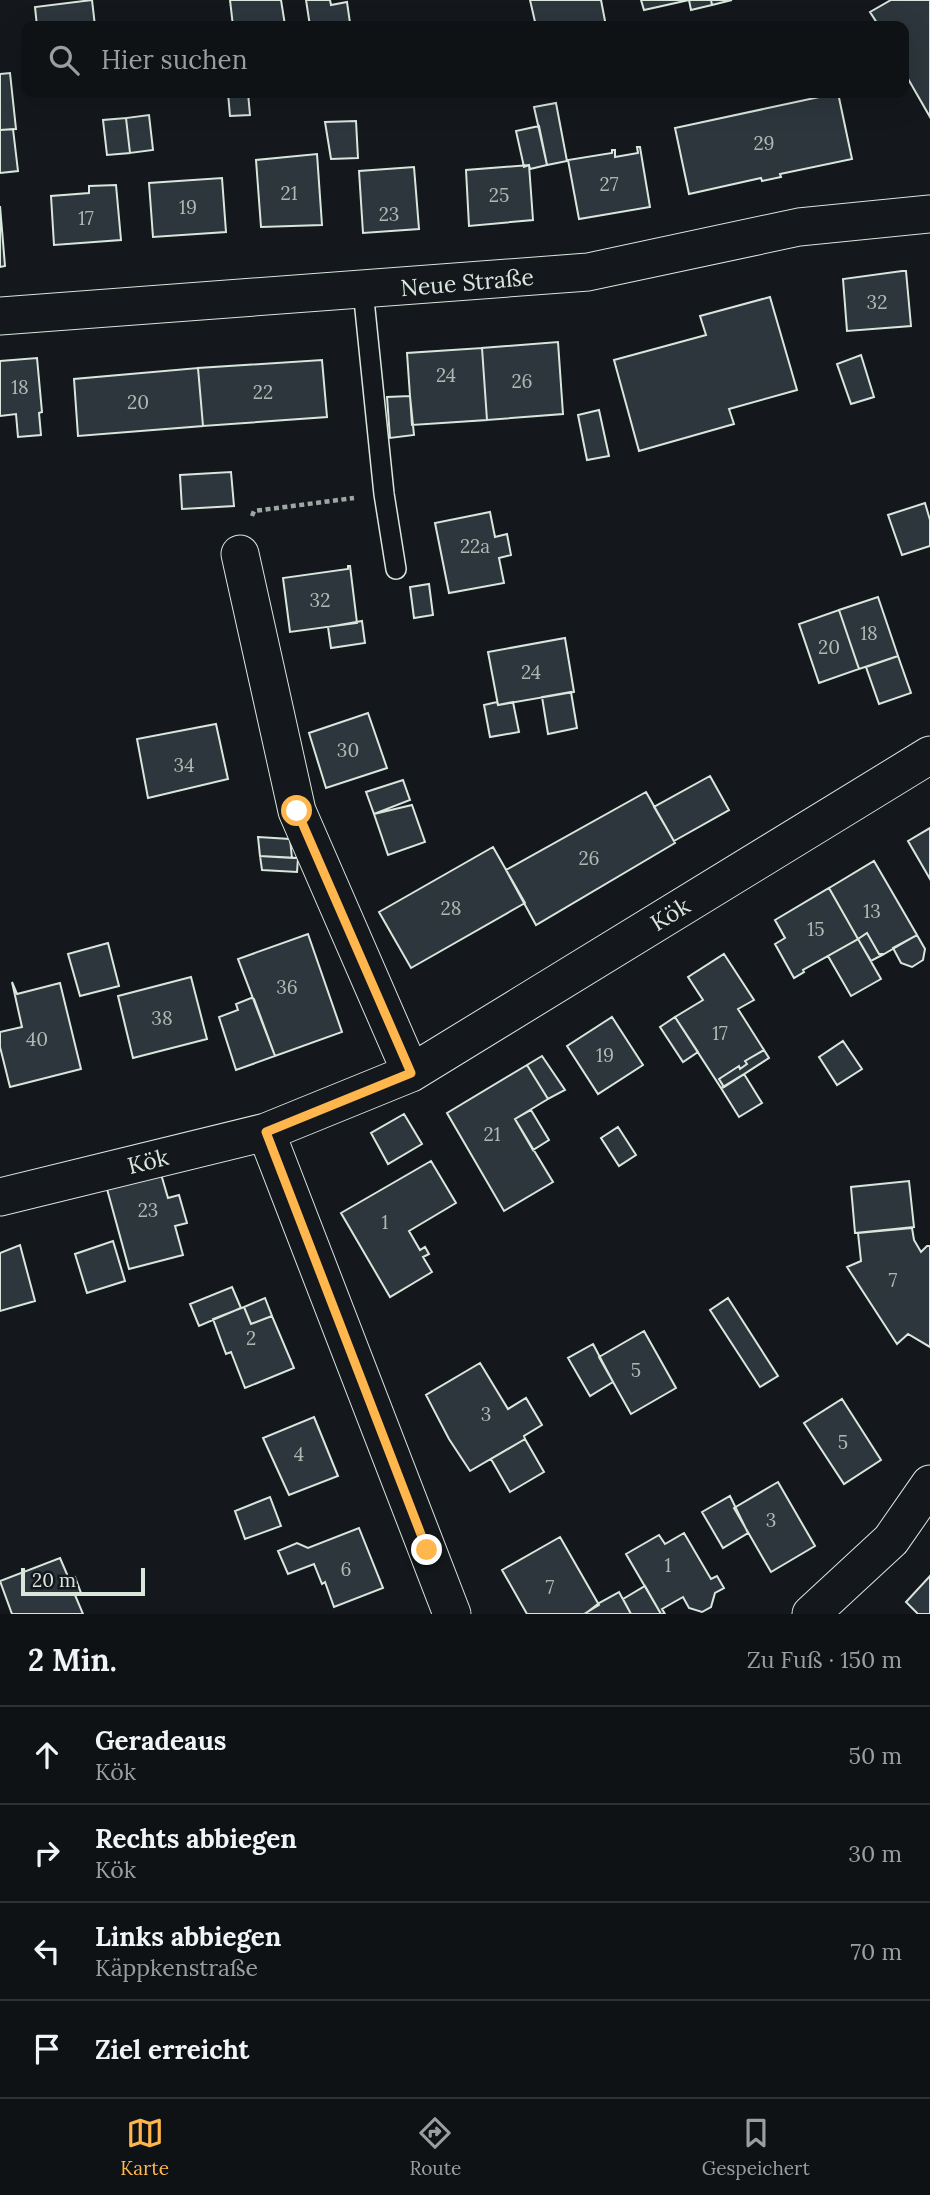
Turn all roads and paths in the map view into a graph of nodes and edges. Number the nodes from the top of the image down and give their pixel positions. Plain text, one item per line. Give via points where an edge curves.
1 (930, 214) edge
2 (363, 290) junction
3 (0, 316) edge
4 (384, 494) junction
5 (240, 554) joint
6 (396, 569) dead end
7 (930, 755) edge
8 (411, 1073) junction
9 (266, 1132) junction
10 (0, 1197) edge
11 (930, 1484) edge
12 (452, 1614) edge
13 (811, 1614) edge

1 - 2 street, Neue Straße via 799,227 588,272
2 - 3 street, Neue Straße
2 - 4 lane
4 - 5 path via 254,511
4 - 6 lane
5 - 8 street via 297,811
7 - 8 street, Kök
8 - 9 street, Kök
9 - 10 street, Kök
9 - 12 street
11 - 13 street via 891,1540

